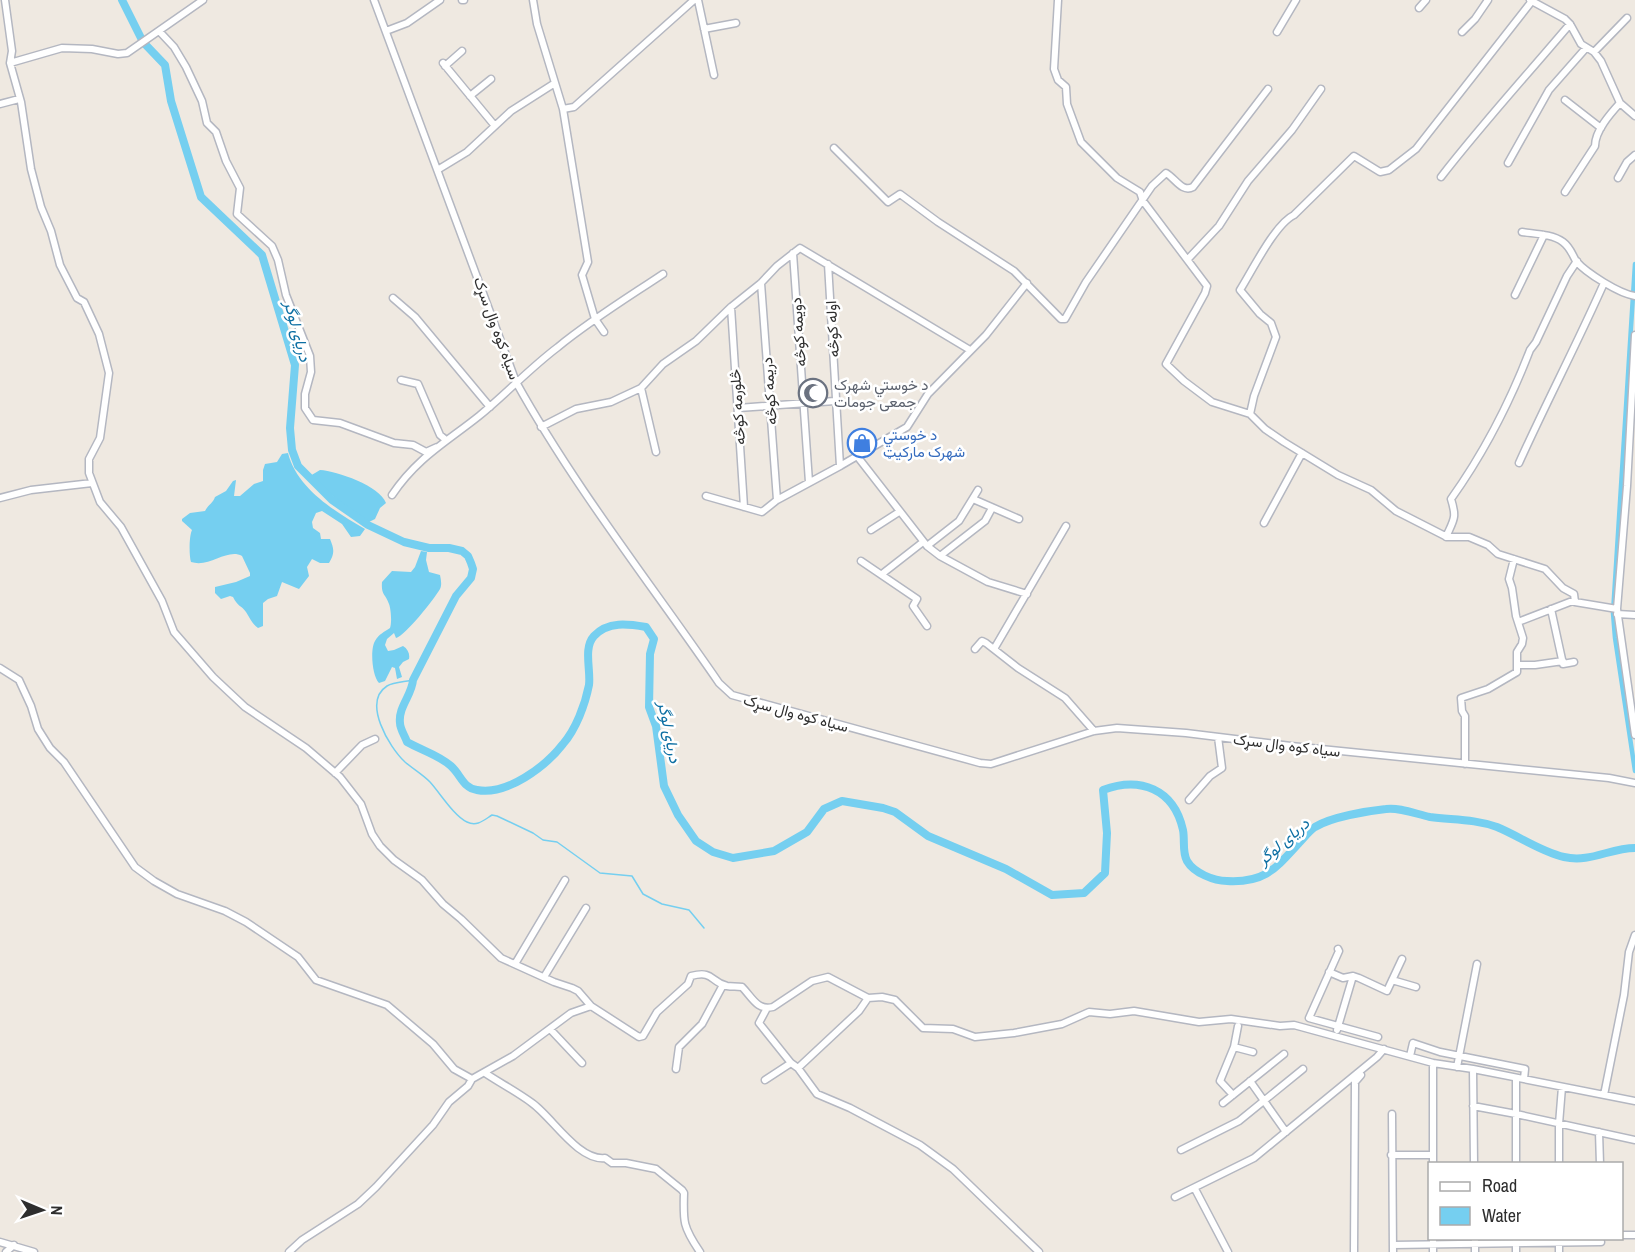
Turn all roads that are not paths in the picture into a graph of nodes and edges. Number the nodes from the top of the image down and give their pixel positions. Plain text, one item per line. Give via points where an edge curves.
1 (4, 0) edge
2 (203, 0) edge
3 (374, 0) edge
4 (440, 0) edge
5 (533, 0) edge
6 (696, 0) edge
7 (1058, 0) edge
8 (1296, 0) edge
9 (1426, 0) edge
10 (1488, 0) edge
11 (1531, 0) edge
12 (1419, 8) dead end
13 (1627, 18) dead end
14 (736, 23) dead end
15 (1570, 24) junction
16 (704, 29) junction
17 (386, 31) junction
18 (1277, 32) dead end
19 (1462, 32) dead end
20 (156, 33) junction
21 (1586, 48) junction
22 (462, 51) dead end
23 (1594, 52) junction
24 (10, 63) junction
25 (714, 75) dead end
26 (491, 79) dead end
27 (555, 83) junction
28 (1268, 89) dead end
29 (1321, 89) dead end
30 (470, 96) junction
31 (20, 99) junction
32 (1565, 100) dead end
33 (1620, 103) junction
34 (0, 104) edge
35 (563, 110) junction
36 (1635, 116) edge
37 (495, 126) junction
38 (1602, 128) junction
39 (834, 148) dead end
40 (1635, 155) edge
41 (1508, 164) dead end
42 (439, 169) junction
43 (1441, 177) dead end
44 (1618, 178) dead end
45 (1565, 192) dead end
46 (1143, 201) junction
47 (1522, 232) dead end
48 (1544, 235) junction
49 (793, 253) junction
50 (1188, 260) junction
51 (1577, 261) junction
52 (828, 264) junction
53 (663, 274) dead end
54 (1027, 282) junction
55 (761, 283) junction
56 (1604, 283) junction
57 (1515, 295) dead end
58 (1634, 296) edge
59 (393, 298) dead end
60 (731, 307) junction
61 (595, 319) junction
62 (604, 332) dead end
63 (1635, 335) edge
64 (970, 350) junction
65 (401, 380) dead end
66 (516, 382) junction
67 (1634, 387) edge
68 (640, 388) junction
69 (835, 401) junction
70 (803, 403) junction
71 (770, 405) junction
72 (490, 406) junction
73 (738, 408) junction
74 (1250, 414) junction
75 (541, 427) junction
76 (446, 440) junction
77 (436, 447) junction
78 (656, 452) dead end
79 (1302, 453) junction
80 (857, 456) junction
81 (1519, 463) dead end
82 (840, 466) junction
83 (809, 482) junction
84 (92, 483) junction
85 (978, 490) dead end
86 (392, 495) dead end
87 (706, 496) dead end
88 (0, 498) edge
89 (973, 499) junction
90 (777, 500) junction
91 (744, 507) junction
92 (992, 508) junction
93 (899, 512) junction
94 (1019, 519) dead end
95 (1264, 522) dead end
96 (1066, 526) dead end
97 (871, 530) dead end
98 (1446, 537) junction
99 (925, 544) junction
100 (940, 556) junction
101 (1514, 559) junction
102 (861, 561) dead end
103 (882, 574) junction
104 (1026, 594) junction
105 (1575, 600) junction
106 (1551, 609) junction
107 (1616, 610) junction
108 (1635, 615) edge
109 (1518, 622) junction
110 (927, 626) dead end
111 (975, 649) dead end
112 (994, 649) junction
113 (1563, 661) junction
114 (1574, 662) dead end
115 (1517, 665) junction
116 (0, 668) edge
117 (1094, 731) junction
118 (1635, 735) edge
119 (1218, 736) junction
120 (375, 740) dead end
121 (1465, 764) junction
122 (335, 773) junction
123 (1635, 783) edge
124 (1189, 800) dead end
125 (565, 880) dead end
126 (586, 908) dead end
127 (1635, 935) edge
128 (1338, 949) dead end
129 (1402, 959) dead end
130 (515, 964) junction
131 (1477, 964) dead end
132 (1329, 972) junction
133 (1353, 976) junction
134 (544, 977) junction
135 (1392, 981) junction
136 (723, 985) junction
137 (1416, 987) dead end
138 (868, 998) junction
139 (591, 1006) junction
140 (767, 1008) junction
141 (1238, 1026) dead end
142 (1338, 1027) junction
143 (550, 1029) junction
144 (1335, 1036) junction
145 (1377, 1037) dead end
146 (1234, 1047) junction
147 (1384, 1049) junction
148 (1253, 1052) dead end
149 (1284, 1054) dead end
150 (1410, 1056) junction
151 (1458, 1056) junction
152 (1377, 1057) junction
153 (582, 1063) dead end
154 (791, 1063) junction
155 (1433, 1063) junction
156 (1457, 1067) junction
157 (798, 1068) junction
158 (676, 1069) dead end
159 (1302, 1069) dead end
160 (1473, 1069) junction
161 (485, 1072) junction
162 (472, 1079) junction
163 (1520, 1079) junction
164 (765, 1080) dead end
165 (1250, 1081) junction
166 (1562, 1087) junction
167 (1605, 1091) junction
168 (1233, 1095) junction
169 (1264, 1100) junction
170 (1635, 1101) edge
171 (1223, 1103) dead end
172 (1473, 1107) junction
173 (1392, 1114) dead end
174 (1516, 1114) junction
175 (1559, 1124) junction
176 (1286, 1132) junction
177 (1599, 1132) junction
178 (1635, 1140) edge
179 (1181, 1150) dead end
180 (1391, 1155) junction
181 (1433, 1155) junction
182 (1433, 1162) edge
183 (1474, 1162) edge
184 (1516, 1162) edge
185 (1559, 1162) edge
186 (1600, 1162) edge
187 (1195, 1189) junction
188 (1175, 1197) dead end
189 (1601, 1240) edge
190 (1475, 1241) edge
191 (1516, 1241) edge
192 (1559, 1241) edge
193 (0, 1242) edge
194 (14, 1245) junction
195 (1432, 1245) edge
196 (1393, 1248) edge
197 (6, 1252) edge
198 (34, 1252) edge
199 (289, 1252) edge
200 (699, 1252) edge
201 (1039, 1252) edge
202 (1228, 1252) edge
203 (1354, 1252) edge
204 (1475, 1252) edge
205 (1516, 1252) edge
206 (1559, 1252) edge
207 (1601, 1252) edge

1 - 24 street via 12,51
2 - 20 street
3 - 17 street, سیاه کوه وال سړک
4 - 17 street via 407,23
5 - 27 street
6 - 16 street
6 - 35 street via 574,107
7 - 46 street via 1054,69 1065,87 1081,142 1117,178 1140,192
8 - 18 street
9 - 12 street
10 - 19 street
11 - 15 street
11 - 74 street via 1416,149 1389,170 1380,172 1354,156 1287,219 1268,243 1240,290 1271,324 1275,337
13 - 23 street
14 - 16 street
15 - 21 street
15 - 43 street
16 - 25 street
17 - 42 street, سیاه کوه وال سړک
20 - 24 street via 118,54 62,48
20 - 77 street via 174,47 202,101 207,123 216,132 240,188 237,214 272,246 278,260 286,295 310,356 305,408 313,420 340,423 426,452
21 - 23 street
21 - 41 street via 1549,90
22 - 30 street via 444,64
23 - 33 street
24 - 31 street
26 - 30 street
27 - 35 street
27 - 37 street
28 - 46 street via 1193,187 1183,188 1166,173
29 - 50 street via 1248,181 1219,226
30 - 37 street
31 - 34 street
31 - 84 street via 31,169 60,266 99,334 109,373 100,438 88,465
32 - 38 street
33 - 36 street
33 - 38 street
35 - 61 street via 588,262 582,275
37 - 42 street via 467,152
38 - 45 street via 1595,138 1596,146
39 - 54 street via 888,202 900,194
40 - 44 street
42 - 66 street, سیاه کوه وال سړک
46 - 50 street
46 - 54 street via 1086,282 1065,320
47 - 48 street
48 - 51 street via 1564,242
48 - 57 street
49 - 52 street via 802,248
49 - 55 street
49 - 70 street, دویمه کوڅه
50 - 74 street via 1207,286 1206,293 1166,364 1212,402
51 - 56 street
51 - 98 street via 1506,405 1450,500 1455,516
52 - 64 street
52 - 69 street, اوله کوڅه
53 - 61 street
54 - 64 street
55 - 60 street
55 - 71 street, دریمه کوڅه
56 - 58 street
56 - 81 street
59 - 72 street via 415,317
60 - 68 street
60 - 73 street, څلورمه کوڅه
61 - 62 street
61 - 66 street
63 - 67 street
64 - 80 street via 928,393 907,427
65 - 76 street via 418,384 440,435
66 - 72 street
66 - 75 street, سیاه کوه وال سړک
67 - 107 street
68 - 75 street via 611,402 576,409
68 - 78 street
69 - 70 street
69 - 82 street, اوله کوڅه
70 - 71 street
70 - 83 street, دویمه کوڅه
71 - 73 street
71 - 90 street, دریمه کوڅه
72 - 76 street
73 - 91 street, څلورمه کوڅه
74 - 79 street
75 - 117 street, سیاه کوه وال سړک via 719,683 732,695 980,763 991,764
76 - 77 street
77 - 86 street
79 - 95 street
79 - 98 street
80 - 82 street
80 - 93 street
82 - 83 street
83 - 90 street
84 - 88 street
84 - 122 street via 100,502 121,526 162,601 174,632 245,707 321,759
85 - 89 street
87 - 91 street
89 - 92 street
89 - 99 street via 959,521
90 - 91 street via 762,512
92 - 94 street
92 - 100 street via 985,521
93 - 97 street
93 - 99 street
96 - 104 street
98 - 101 street via 1469,537
99 - 100 street
99 - 103 street
100 - 104 street via 988,582
101 - 105 street via 1545,569 1574,594
101 - 109 street via 1509,579
102 - 103 street
103 - 110 street via 917,599 913,606
104 - 112 street
105 - 106 street
105 - 107 street
106 - 109 street
106 - 113 street
107 - 108 street
107 - 118 street
109 - 115 street via 1523,638
111 - 112 street via 982,642
112 - 117 street via 1065,698
113 - 114 street
113 - 115 street
115 - 121 street via 1517,672 1501,683 1461,698
116 - 162 street via 19,680 38,729 135,867 177,894 246,922 298,957 316,980 387,1005 433,1044 454,1069
117 - 119 street, سیاه کوه وال سړک via 1117,728
119 - 121 street, سیاه کوه وال سړک
119 - 124 street via 1222,768
120 - 122 street via 362,745
121 - 123 street, سیاه کوه وال سړک
122 - 130 street via 357,797 376,841 501,958
125 - 130 street
126 - 134 street
127 - 167 street
128 - 132 street
129 - 135 street
130 - 134 street
131 - 151 street
132 - 133 street via 1343,978
132 - 142 street via 1309,1018
133 - 135 street via 1387,991
133 - 142 street
134 - 139 street via 578,991
135 - 137 street
136 - 139 street via 706,974 691,976 688,984 657,1012 641,1037
136 - 140 street via 742,987 760,1007
136 - 158 street via 702,1024 679,1047
138 - 140 street via 824,977
138 - 144 street via 895,1000 923,1028 952,1029 975,1037 1062,1024 1089,1012 1134,1011 1199,1022 1231,1019 1294,1025
138 - 157 street
139 - 143 street via 571,1013
140 - 154 street via 759,1023
141 - 146 street
142 - 144 street
142 - 145 street
143 - 153 street
143 - 161 street
144 - 147 street
146 - 148 street
146 - 168 street via 1220,1081
147 - 150 street
147 - 152 street
149 - 165 street
150 - 151 street via 1413,1043
150 - 155 street
151 - 156 street
151 - 163 street via 1525,1069
152 - 176 street
152 - 203 street via 1354,1082
154 - 157 street
154 - 164 street
155 - 156 street
155 - 181 street
156 - 160 street
157 - 201 street via 817,1094 920,1145 953,1169
159 - 169 street
160 - 163 street
160 - 172 street
161 - 162 street
161 - 200 street via 534,1104 572,1143 591,1156 605,1158 612,1164 632,1163 656,1169 682,1190 683,1218
162 - 199 street via 376,1187
163 - 166 street
163 - 174 street
165 - 168 street
165 - 169 street
166 - 167 street
166 - 175 street
167 - 170 street
168 - 171 street
169 - 176 street
169 - 179 street via 1239,1121
172 - 174 street
172 - 183 street
173 - 180 street
174 - 175 street
174 - 184 street
175 - 177 street
175 - 185 street
176 - 187 street via 1254,1158
177 - 178 street
177 - 186 street
180 - 181 street
180 - 196 street
181 - 182 street
187 - 188 street
187 - 202 street
189 - 192 street
189 - 207 street
190 - 191 street
190 - 195 street
190 - 204 street
191 - 192 street
191 - 205 street
192 - 206 street
193 - 194 street
194 - 197 street
194 - 198 street
195 - 196 street

